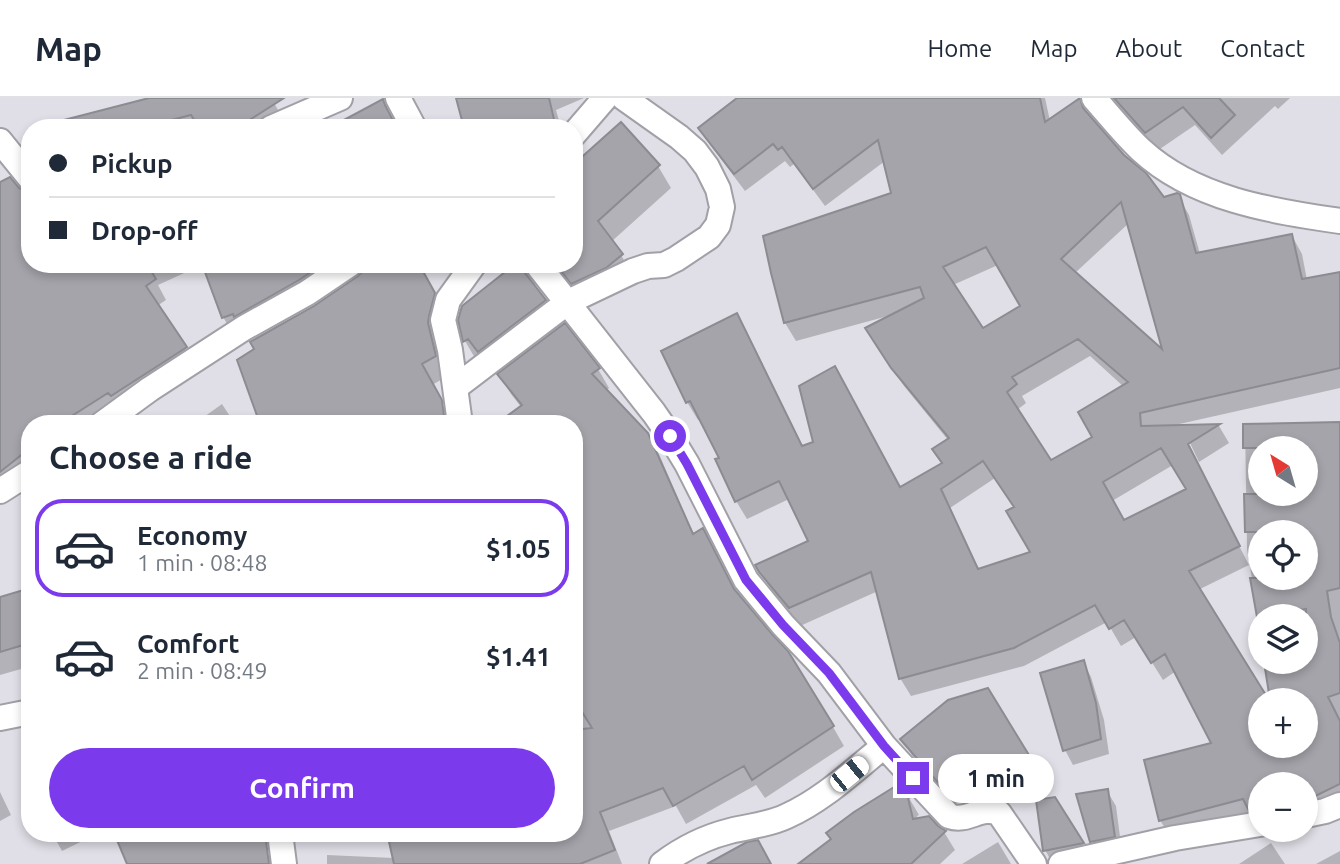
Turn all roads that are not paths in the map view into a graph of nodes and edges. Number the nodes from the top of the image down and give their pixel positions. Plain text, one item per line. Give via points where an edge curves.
1 (340, 98) edge
2 (398, 98) edge
3 (605, 98) edge
4 (624, 98) edge
5 (1094, 98) edge
6 (292, 119) edge
7 (409, 119) edge
8 (583, 124) edge
9 (0, 141) edge
10 (21, 167) edge
11 (1340, 221) edge
12 (337, 273) edge
13 (468, 273) edge
14 (544, 273) edge
15 (568, 302) junction
16 (456, 387) junction
17 (114, 415) edge
18 (459, 415) edge
19 (21, 478) edge
20 (0, 491) edge
21 (21, 714) edge
22 (0, 718) edge
23 (884, 746) junction
24 (1340, 805) edge
25 (1318, 812) edge
26 (1248, 826) edge
27 (281, 842) edge
28 (1148, 855) edge
29 (284, 864) edge
30 (662, 864) edge
31 (1034, 864) edge
32 (1061, 864) edge

1 - 6 street
2 - 7 street
3 - 8 street
4 - 15 street via 679,137 707,167 722,207 718,225 709,237 676,259 633,271
5 - 11 street via 1141,150 1174,175 1229,200
9 - 10 street
12 - 17 street via 244,328
13 - 16 street via 448,300 443,320
14 - 15 street
15 - 16 street
15 - 23 street via 670,436 746,580 829,673
16 - 18 street
19 - 20 street
21 - 22 street
23 - 30 street via 815,801 787,817 729,831
23 - 31 street via 949,816 958,819 987,810 999,813
24 - 25 street
26 - 28 street via 1175,838
27 - 29 street
28 - 32 street

